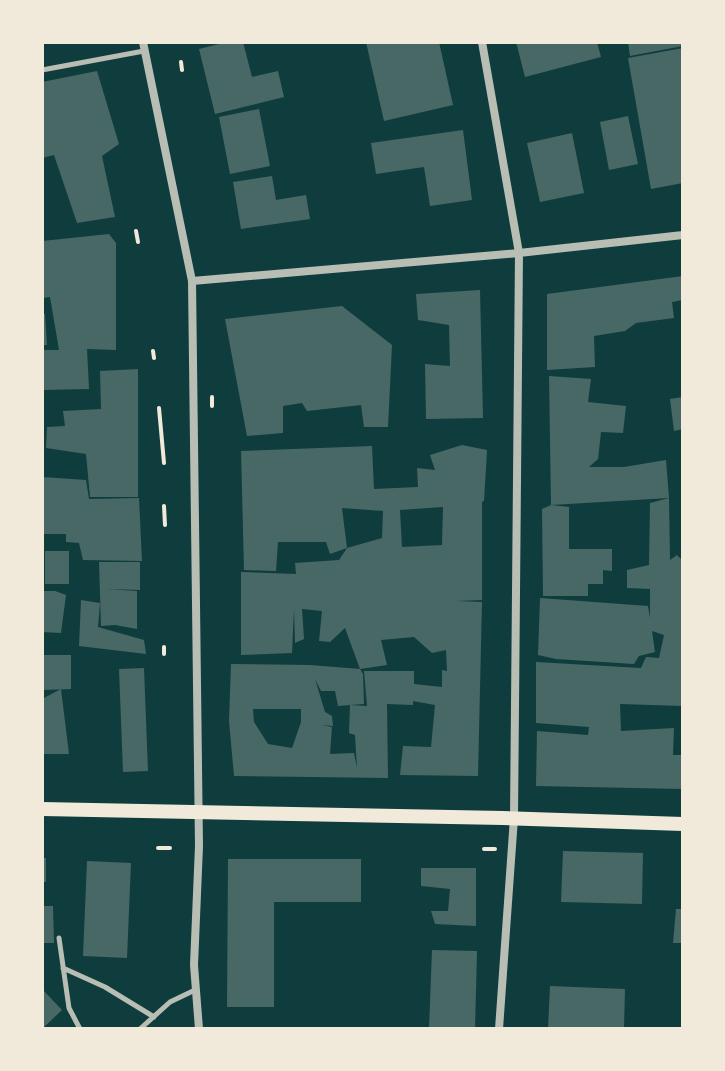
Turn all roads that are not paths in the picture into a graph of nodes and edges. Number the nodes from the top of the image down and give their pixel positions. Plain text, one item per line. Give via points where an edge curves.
1 (482, 42) edge
2 (144, 46) edge
3 (42, 70) edge
4 (683, 235) edge
5 (519, 253) junction
6 (192, 281) junction
7 (42, 809) edge
8 (198, 813) junction
9 (514, 818) junction
10 (683, 824) edge
11 (59, 938) dead end
12 (63, 968) junction
13 (195, 990) junction
14 (154, 1017) junction
15 (80, 1029) edge
16 (140, 1029) edge
17 (199, 1029) edge
18 (499, 1029) edge

1 - 5 street
2 - 3 lane
2 - 6 street
4 - 5 street
5 - 6 street
5 - 9 street
6 - 8 street
7 - 8 main road
8 - 9 main road
8 - 13 street
9 - 10 main road
9 - 18 street
11 - 12 lane
12 - 14 lane
12 - 15 lane via 69,1008
13 - 14 lane
13 - 17 street
14 - 16 lane

